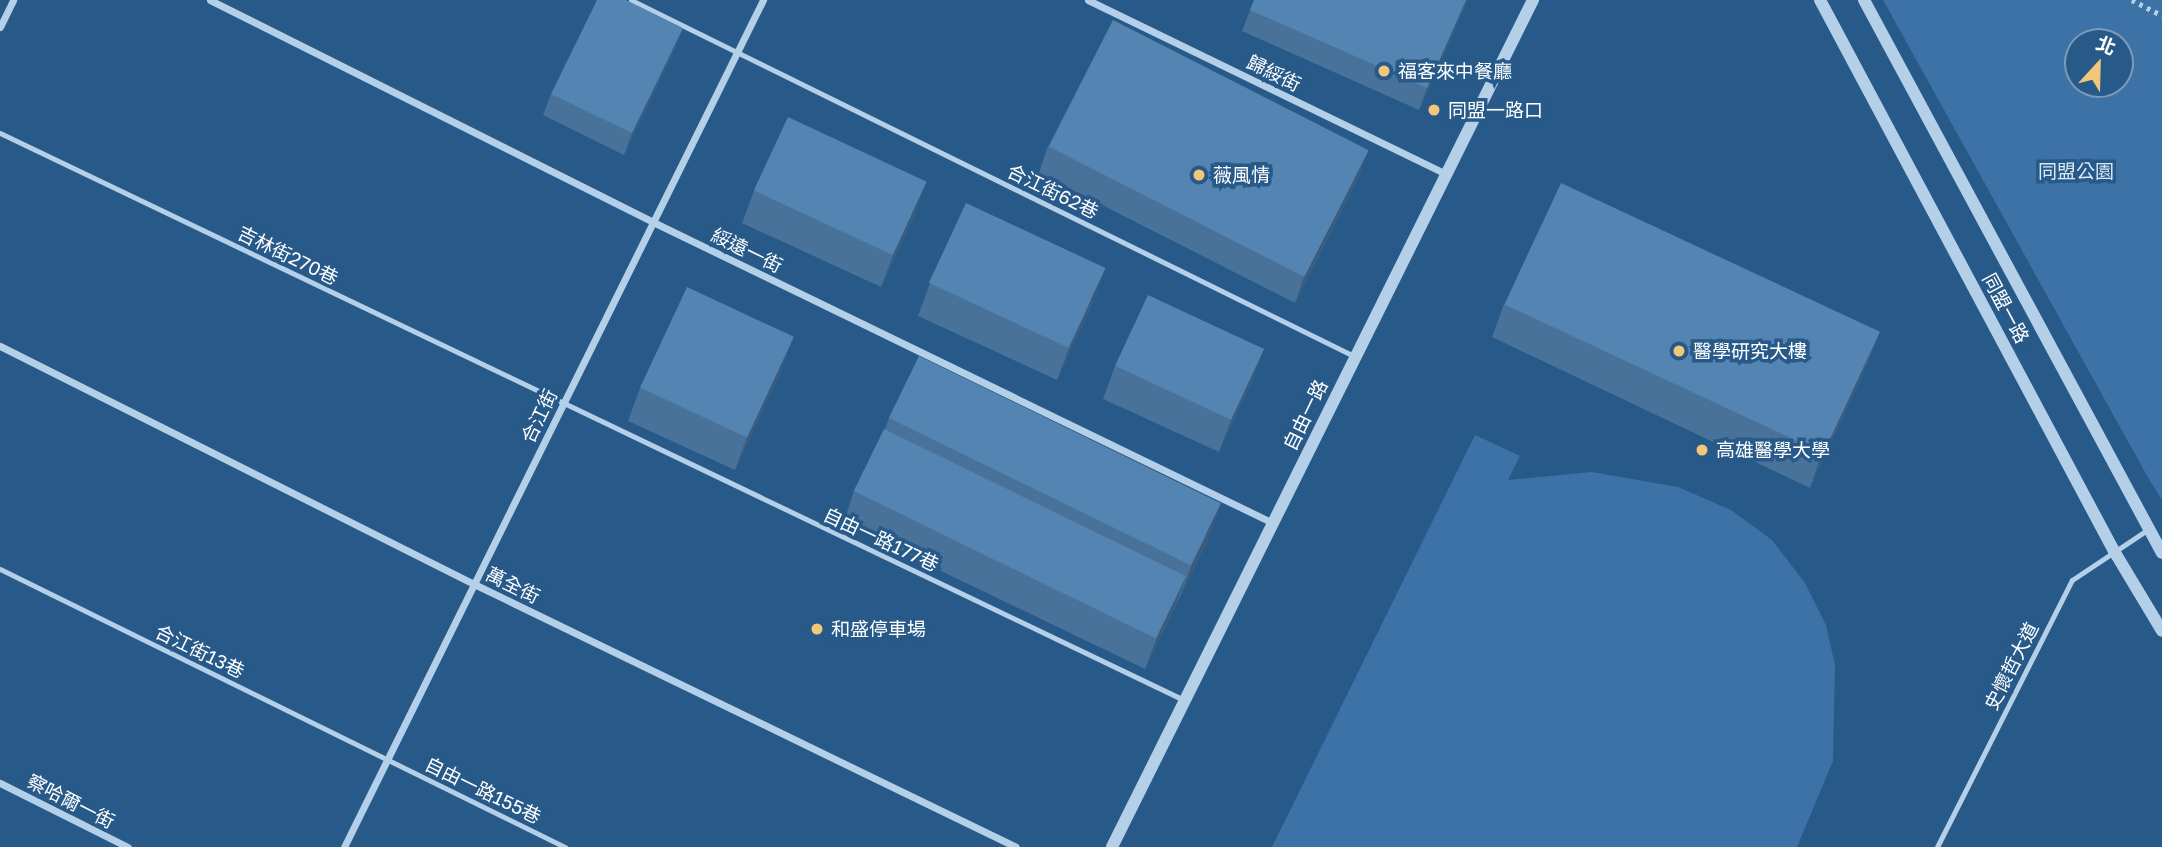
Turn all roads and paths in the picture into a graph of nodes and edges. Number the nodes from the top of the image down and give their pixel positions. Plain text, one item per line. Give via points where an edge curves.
1 (13, 0) edge
2 (210, 0) edge
3 (631, 0) edge
4 (763, 0) edge
5 (1088, 0) edge
6 (1533, 0) edge
7 (1820, 0) edge
8 (1864, 0) edge
9 (2132, 0) edge
10 (2162, 15) edge
11 (0, 27) edge
12 (737, 53) junction
13 (0, 133) edge
14 (1447, 174) junction
15 (653, 222) junction
16 (0, 346) edge
17 (1356, 357) junction
18 (562, 406) junction
19 (1273, 523) junction
20 (2147, 530) junction
21 (2114, 551) junction
22 (2162, 553) edge
23 (0, 569) edge
24 (474, 584) junction
25 (2162, 631) edge
26 (1185, 700) junction
27 (387, 761) junction
28 (0, 783) edge
29 (128, 847) edge
30 (344, 847) edge
31 (565, 847) edge
32 (1016, 847) edge
33 (1112, 847) edge
34 (1937, 847) edge

1 - 11 street
2 - 15 street, 綏遠一街
3 - 12 lane, 合江街62巷
4 - 12 street, 合江街
5 - 14 street, 歸綏街
6 - 14 street, 自由一路
7 - 21 street, 同盟一路
8 - 20 street, 同盟一路
9 - 10 path
12 - 15 street, 合江街
12 - 17 lane, 合江街62巷
13 - 18 lane, 吉林街270巷
14 - 17 street, 自由一路
15 - 18 street, 合江街
15 - 19 street, 綏遠一街
16 - 24 street, 萬全街
17 - 19 street, 自由一路
18 - 24 street, 合江街
18 - 26 lane, 自由一路177巷
19 - 26 street, 自由一路
20 - 21 lane, 史懷哲大道
20 - 22 street, 同盟一路
21 - 25 street, 同盟一路
21 - 34 lane, 史懷哲大道 via 2072,580
23 - 27 lane, 合江街13巷
24 - 27 street, 合江街
24 - 32 street, 萬全街
26 - 33 street, 自由一路
27 - 30 street, 合江街
27 - 31 lane, 自由一路155巷
28 - 29 street, 察哈爾一街

